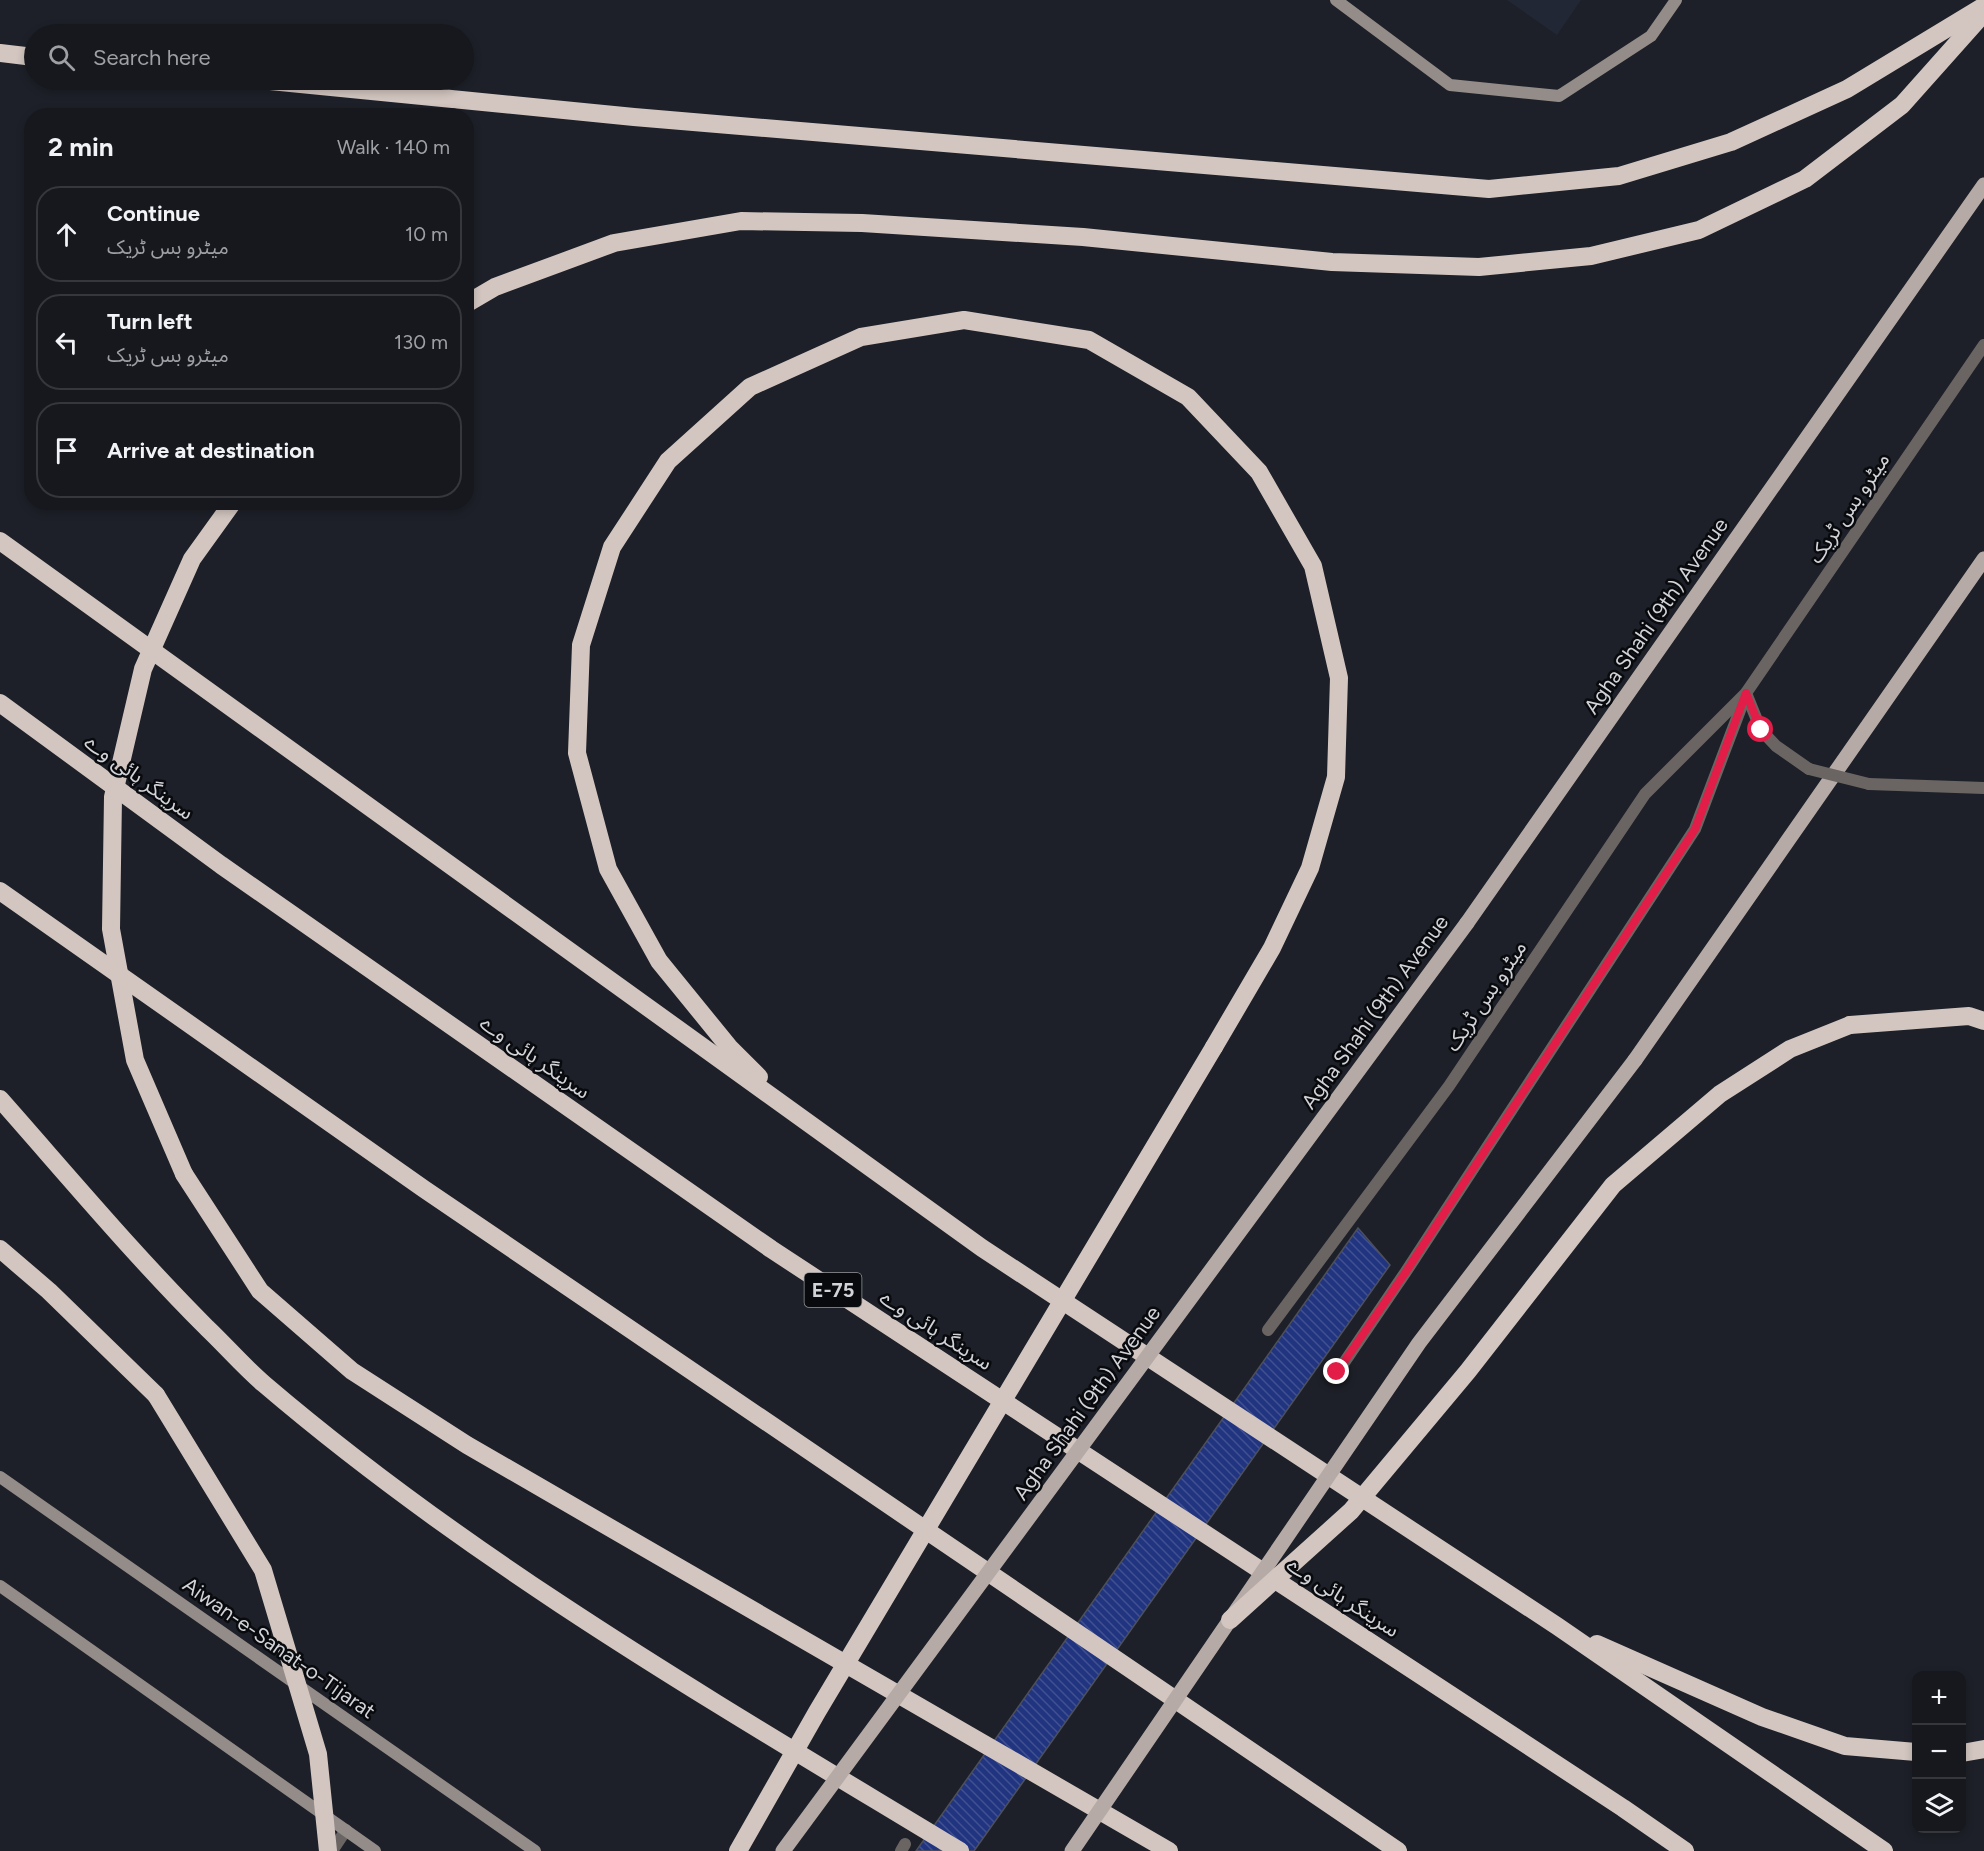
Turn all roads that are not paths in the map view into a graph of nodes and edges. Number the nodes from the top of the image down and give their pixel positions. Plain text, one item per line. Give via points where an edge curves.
1 (1336, 0) edge
2 (1676, 0) edge
3 (1984, 6) edge
4 (1984, 12) edge
5 (0, 53) edge
6 (24, 56) edge
7 (361, 90) edge
8 (1984, 185) edge
9 (474, 299) edge
10 (1984, 345) edge
11 (227, 510) edge
12 (0, 541) edge
13 (1984, 559) edge
14 (1746, 693) junction
15 (0, 703) edge
16 (1984, 788) edge
17 (0, 891) edge
18 (1984, 1021) edge
19 (0, 1099) edge
20 (803, 1120) junction
21 (0, 1249) edge
22 (1268, 1330) dead end
23 (1337, 1372) dead end
24 (0, 1477) edge
25 (0, 1586) edge
26 (1230, 1620) junction
27 (1557, 1626) junction
28 (1984, 1749) edge
29 (1912, 1752) edge
30 (1966, 1753) edge
31 (346, 1830) junction
32 (330, 1851) edge
33 (375, 1851) edge
34 (535, 1851) edge
35 (738, 1851) edge
36 (783, 1851) edge
37 (960, 1851) edge
38 (1072, 1851) edge
39 (1169, 1851) edge
40 (1398, 1851) edge
41 (1685, 1851) edge
42 (1884, 1851) edge

1 - 2 main road via 1450,85 1559,96 1651,36
3 - 7 highway via 1847,89 1731,142 1620,176 1489,189 634,117
4 - 9 highway via 1902,105 1804,179 1699,230 1591,256 1479,267 1332,262 1083,237 862,223 741,221 614,243 495,287
5 - 6 highway
8 - 36 main road, Agha Shahi (9th) Avenue, bridge via 1467,923
10 - 14 street, میٹرو بس ٹریک
11 - 39 highway, bridge via 192,559 143,669 112,797 111,929 135,1060 184,1174 260,1291 352,1371 477,1451
12 - 20 highway
13 - 26 main road, bridge via 1635,1060 1419,1343
14 - 16 street, bridge via 1761,730 1776,746 1809,768 1869,784
14 - 22 street, میٹرو بس ٹریک via 1645,794 1449,1086
14 - 23 street, میٹرو بس ٹریک via 1695,829
15 - 41 highway, سرینگر ہائی وے / E-75 via 220,865 771,1249
17 - 40 highway via 424,1189
18 - 26 highway, bridge via 1970,1016 1850,1025 1791,1049 1720,1094 1613,1185 1468,1371 1352,1511
19 - 37 highway via 187,1308 262,1382 380,1477 499,1564 708,1698
20 - 27 highway via 982,1248
20 - 35 highway, bridge via 729,1047 659,961 608,869 577,753 581,645 612,547 668,461 750,387 861,337 964,320 1089,340 1188,397 1259,472 1313,566 1340,678 1336,777 1310,868 1272,948
21 - 32 highway, bridge via 50,1291 156,1395 263,1570 318,1754
24 - 34 main road, Aiwan-e-Sanat-o-Tijarat
25 - 31 main road
26 - 38 main road, bridge
27 - 29 highway via 1762,1717 1824,1739 1845,1746
27 - 42 highway
28 - 30 highway
31 - 32 street
31 - 33 main road

